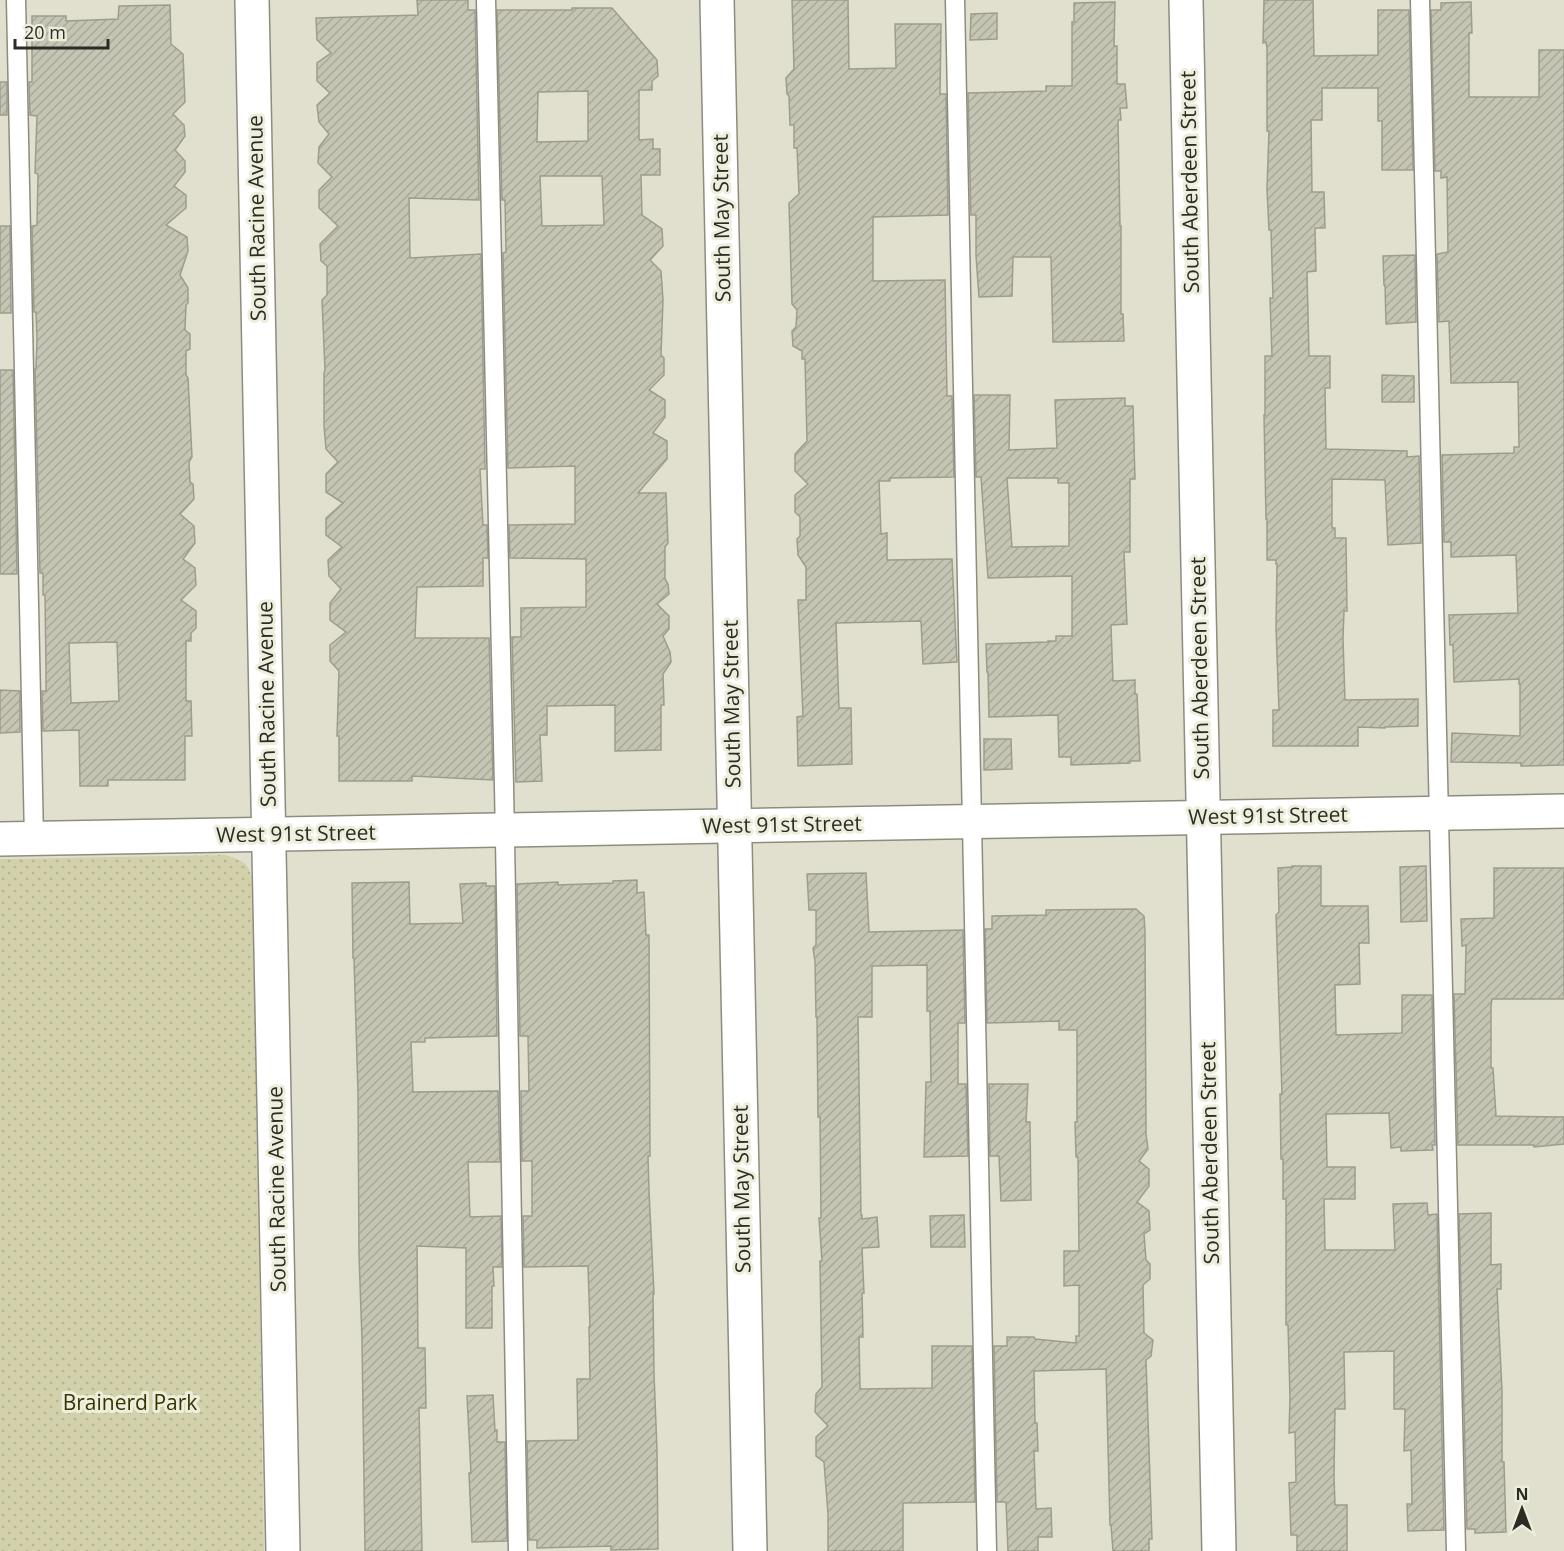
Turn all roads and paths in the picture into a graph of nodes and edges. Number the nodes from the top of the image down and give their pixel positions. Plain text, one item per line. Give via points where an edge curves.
1 (16, 0) edge
2 (252, 0) edge
3 (486, 0) edge
4 (717, 0) edge
5 (955, 0) edge
6 (1186, 0) edge
7 (1420, 0) edge
8 (1564, 811) edge
9 (1439, 814) junction
10 (1203, 818) junction
11 (972, 822) junction
12 (734, 826) junction
13 (505, 830) junction
14 (270, 834) junction
15 (34, 838) junction
16 (0, 839) edge
17 (284, 1551) edge
18 (518, 1551) edge
19 (750, 1551) edge
20 (987, 1551) edge
21 (1219, 1551) edge
22 (1456, 1551) edge

1 - 15 lane
2 - 14 street, South Racine Avenue
3 - 13 lane
4 - 12 street, South May Street
5 - 11 lane
6 - 10 street, South Aberdeen Street
7 - 9 lane
8 - 9 street, West 91st Street
9 - 10 street, West 91st Street
9 - 22 lane
10 - 11 street, West 91st Street
10 - 21 street, South Aberdeen Street
11 - 12 street, West 91st Street
11 - 20 lane
12 - 13 street, West 91st Street
12 - 19 street, South May Street
13 - 14 street, West 91st Street
13 - 18 lane
14 - 15 street, West 91st Street
14 - 17 street, South Racine Avenue
15 - 16 street, West 91st Street

